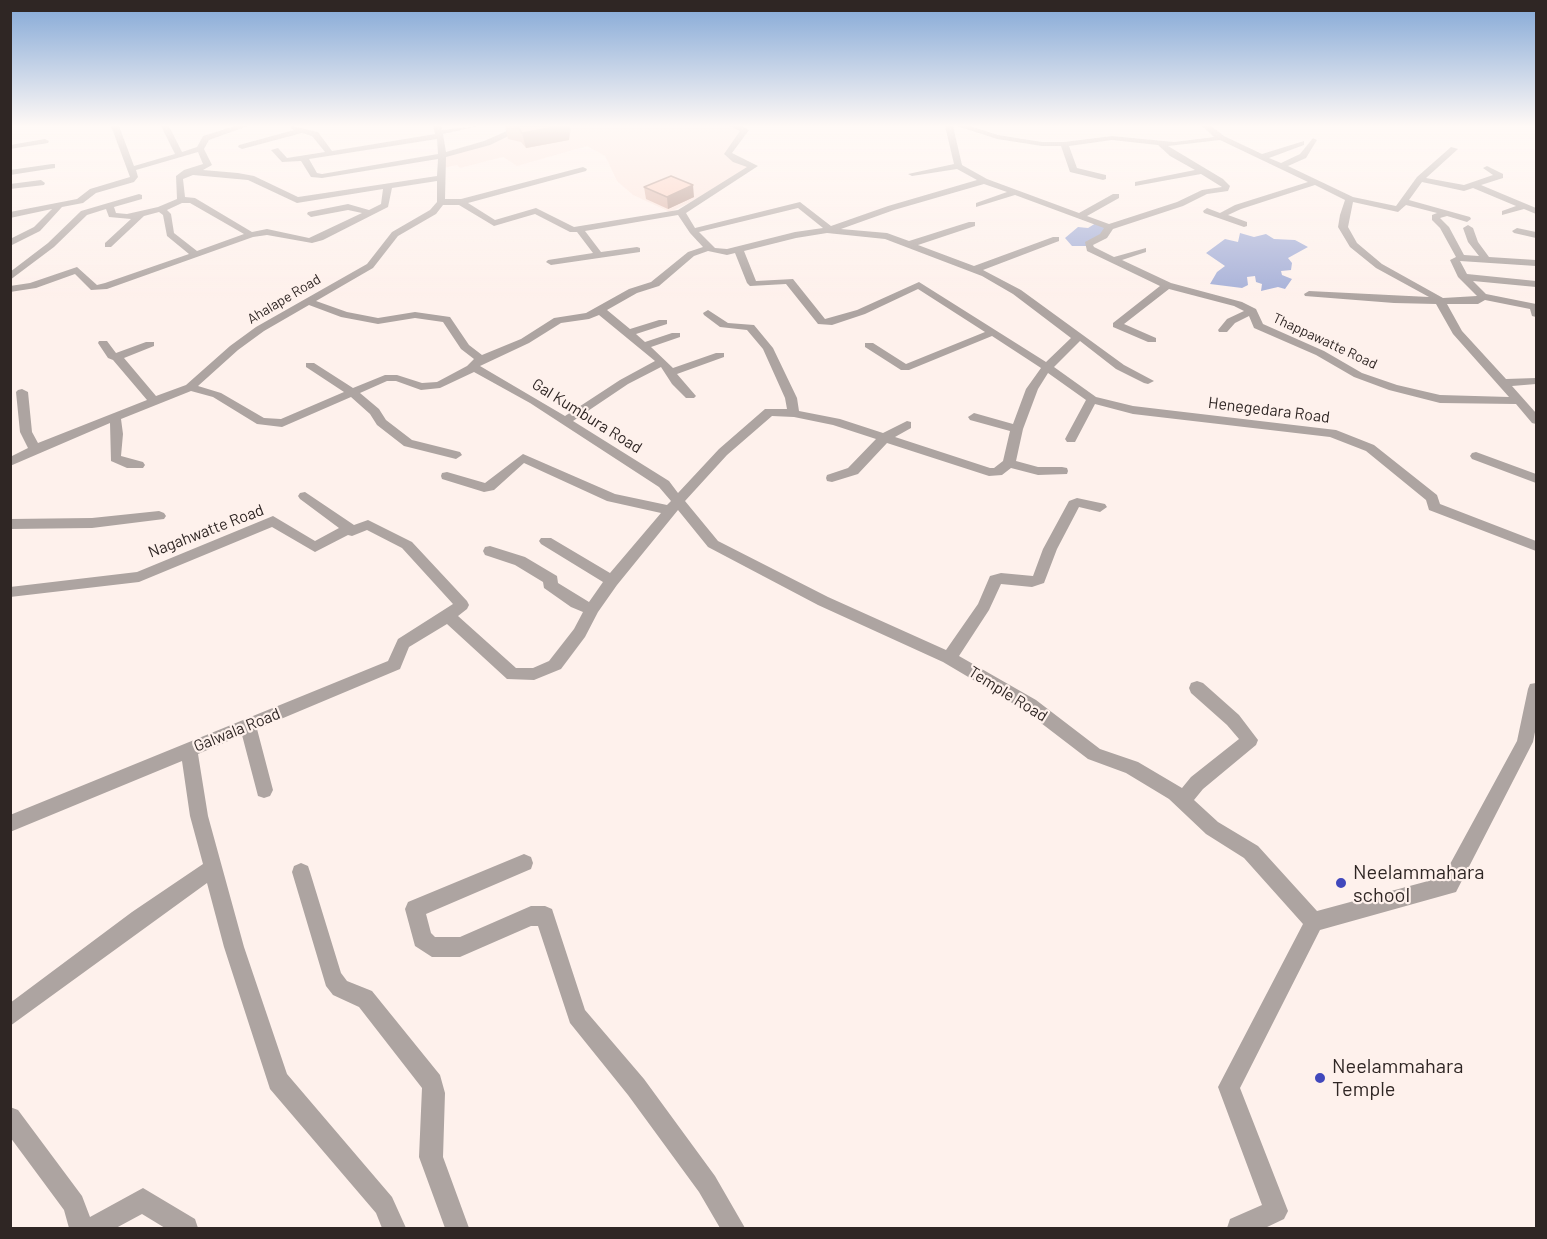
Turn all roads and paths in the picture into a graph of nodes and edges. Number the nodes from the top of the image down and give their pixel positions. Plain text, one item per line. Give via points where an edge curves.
1 (35, 184) edge
2 (118, 184) edge
3 (180, 184) edge
4 (261, 184) edge
5 (402, 184) edge
6 (441, 184) edge
7 (528, 184) edge
8 (726, 184) edge
9 (971, 184) edge
10 (993, 184) edge
11 (1223, 184) edge
12 (1311, 184) edge
13 (1321, 184) edge
14 (1416, 184) edge
15 (1441, 184) edge
16 (1471, 184) joint
17 (388, 186) junction
18 (10, 187) edge
19 (1013, 193) junction
20 (1116, 195) dead end
21 (139, 196) dead end
22 (1350, 199) junction
23 (181, 200) junction
24 (1402, 201) junction
25 (441, 202) junction
26 (461, 202) junction
27 (979, 205) dead end
28 (58, 206) junction
29 (109, 206) junction
30 (1525, 206) junction
31 (161, 209) junction
32 (1536, 211) edge
33 (1207, 212) dead end
34 (370, 213) junction
35 (681, 213) junction
36 (311, 214) dead end
37 (1444, 214) junction
38 (10, 215) edge
39 (140, 215) junction
40 (1080, 216) junction
41 (1220, 216) junction
42 (1536, 221) edge
43 (972, 224) dead end
44 (1244, 224) dead end
45 (1109, 227) junction
46 (579, 229) junction
47 (829, 229) junction
48 (693, 231) junction
49 (1517, 231) dead end
50 (251, 235) junction
51 (1536, 235) edge
52 (1056, 239) dead end
53 (10, 243) edge
54 (911, 244) junction
55 (108, 245) dead end
56 (1536, 247) edge
57 (709, 248) junction
58 (637, 250) dead end
59 (739, 250) junction
60 (1143, 250) dead end
61 (196, 255) junction
62 (599, 255) junction
63 (1461, 258) junction
64 (1114, 260) junction
65 (1486, 260) junction
66 (551, 262) dead end
67 (1535, 263) edge
68 (974, 270) junction
69 (10, 277) edge
70 (1463, 277) junction
71 (1536, 284) edge
72 (1167, 285) junction
73 (10, 289) edge
74 (1309, 294) dead end
75 (1483, 296) junction
76 (1439, 299) junction
77 (307, 301) junction
78 (600, 310) junction
79 (1252, 311) junction
80 (708, 313) dead end
81 (1536, 314) edge
82 (663, 322) dead end
83 (1223, 330) dead end
84 (629, 333) junction
85 (991, 333) junction
86 (676, 335) dead end
87 (1076, 336) junction
88 (1152, 340) dead end
89 (103, 343) dead end
90 (150, 344) dead end
91 (869, 345) dead end
92 (644, 346) junction
93 (720, 355) dead end
94 (117, 357) junction
95 (662, 362) junction
96 (477, 363) junction
97 (310, 365) dead end
98 (1047, 367) junction
99 (671, 372) junction
100 (1148, 381) dead end
101 (1536, 381) edge
102 (1503, 383) junction
103 (190, 387) junction
104 (22, 392) dead end
105 (352, 392) junction
106 (690, 396) dead end
107 (1092, 399) junction
108 (1519, 401) junction
109 (154, 402) junction
110 (794, 412) junction
111 (115, 417) junction
112 (974, 417) dead end
113 (1536, 420) edge
114 (565, 421) junction
115 (906, 425) dead end
116 (1017, 429) junction
117 (884, 438) junction
118 (1071, 439) dead end
119 (34, 449) junction
120 (456, 455) dead end
121 (1476, 456) dead end
122 (10, 462) edge
123 (1009, 463) junction
124 (139, 465) dead end
125 (1062, 471) dead end
126 (447, 476) dead end
127 (832, 478) dead end
128 (1536, 479) edge
129 (305, 496) dead end
130 (673, 506) junction
131 (1100, 507) dead end
132 (159, 516) dead end
133 (10, 524) edge
134 (349, 528) junction
135 (546, 541) dead end
136 (1536, 546) edge
137 (490, 551) dead end
138 (612, 581) junction
139 (10, 592) edge
140 (592, 609) junction
141 (448, 616) junction
142 (949, 658) junction
143 (1197, 688) dead end
144 (1536, 689) edge
145 (248, 726) junction
146 (189, 750) junction
147 (264, 790) dead end
148 (1183, 800) junction
149 (10, 824) edge
150 (524, 863) dead end
151 (213, 868) junction
152 (300, 872) dead end
153 (1314, 922) junction
154 (10, 1016) edge
155 (10, 1118) edge
156 (81, 1228) edge
157 (94, 1228) edge
158 (186, 1228) edge
159 (394, 1228) edge
160 (457, 1228) edge
161 (734, 1228) edge
162 (1239, 1228) edge

1 - 18 street
2 - 28 street
3 - 23 street
4 - 17 street via 297,200
5 - 17 street
6 - 25 street
7 - 26 street
8 - 35 street
9 - 47 street
10 - 19 street
11 - 45 street via 1225,189 1205,192
12 - 41 street
13 - 22 street
14 - 24 street
15 - 16 street via 1459,188
16 - 30 street
17 - 34 street via 385,205
19 - 27 street
19 - 40 street
20 - 40 street
21 - 29 street
22 - 24 street via 1398,209
22 - 76 street via 1343,227 1353,245 1379,266
23 - 31 street
23 - 50 street via 192,200
24 - 37 street
25 - 26 street
25 - 77 street, Ahalape Road via 433,212 395,234 370,266
26 - 46 street via 494,224 536,211 573,230
28 - 38 street
28 - 53 street via 37,229
29 - 39 street via 117,217
29 - 69 street via 84,213
30 - 32 street
30 - 42 street via 1510,211
31 - 39 street
31 - 61 street via 167,214 170,234
33 - 41 street
34 - 36 street via 348,207
34 - 50 street via 314,240 267,232
35 - 46 street
35 - 48 street
37 - 63 street via 1436,220
37 - 65 street via 1468,224 1473,242
39 - 55 street
40 - 45 street
41 - 44 street
43 - 54 street
45 - 64 street, Thappawatte Road via 1104,236 1088,244 1090,249
46 - 62 street
47 - 48 street via 800,205
47 - 54 street via 887,236
47 - 59 street
48 - 57 street
49 - 51 street
50 - 61 street
52 - 68 street
54 - 68 street
56 - 67 street
57 - 59 street
57 - 78 street via 691,254 655,284 633,291
58 - 62 street
59 - 85 street, Henegedara Road via 752,283 789,281 822,322 861,312 916,285
60 - 64 street
61 - 73 street via 95,288 77,270 32,286
62 - 66 street
63 - 65 street
63 - 70 street via 1454,263
64 - 72 street, Thappawatte Road
65 - 67 street
68 - 87 street via 1012,289
70 - 71 street
70 - 75 street
72 - 79 street, Thappawatte Road
72 - 88 street via 1117,325
74 - 76 street
75 - 76 street via 1478,301
75 - 81 street via 1535,307
76 - 102 street via 1457,332
77 - 96 street, Gal Kumbura Road via 345,315 378,321 415,315 446,319
77 - 103 street, Ahalape Road via 234,348
78 - 84 street
78 - 96 street via 590,316 558,320 525,341
79 - 83 street via 1231,321
79 - 108 street, Thappawatte Road via 1258,326 1393,388 1440,399
80 - 110 street via 732,327 750,327 768,348
82 - 84 street
84 - 92 street
85 - 91 street via 905,368
85 - 98 street, Henegedara Road
86 - 92 street
87 - 98 street
87 - 100 street
89 - 94 street
90 - 94 street
92 - 95 street
93 - 99 street
94 - 109 street
95 - 99 street
95 - 114 street
96 - 105 street via 440,385 422,387 398,378 385,378
96 - 114 street, Gal Kumbura Road
97 - 105 street
98 - 107 street, Henegedara Road
98 - 116 street via 1032,389
99 - 106 street via 675,382
101 - 102 street
102 - 108 street
103 - 105 street via 217,395 273,424
103 - 109 street, Ahalape Road
104 - 119 street via 27,432
105 - 120 street via 408,443
107 - 118 street
107 - 136 street, Henegedara Road via 1133,410 1332,434 1370,447 1432,498 1434,507
108 - 113 street
109 - 111 street, Ahalape Road
110 - 117 street
110 - 130 street via 770,412 723,452
111 - 119 street, Ahalape Road
111 - 124 street via 115,458
112 - 116 street
114 - 130 street, Gal Kumbura Road via 664,484
115 - 117 street
116 - 123 street
117 - 123 street via 989,472 997,472
117 - 127 street via 853,471
119 - 122 street, Ahalape Road
121 - 128 street
123 - 125 street via 1038,471
126 - 130 street via 489,487 523,458 612,498
129 - 134 street
130 - 138 street
130 - 142 street, Temple Road via 713,544 823,601
131 - 142 street via 1074,504 1039,579 995,580 984,606
132 - 133 street via 93,523
134 - 139 street, Nagahwatte Road via 315,547 273,521 140,577
134 - 141 street via 352,531 368,525 406,545 462,605
135 - 138 street
137 - 140 street via 520,561 552,580 549,584 576,603
138 - 140 street
140 - 141 street via 580,633 555,664 534,674 513,674
141 - 145 street, Galwala Road via 404,643 394,665
142 - 148 street, Temple Road via 1030,705 1094,754 1132,768
143 - 148 street via 1250,740 1197,783
144 - 153 street via 1525,742 1449,885
145 - 146 street, Galwala Road
145 - 147 street
146 - 149 street, Galwala Road
146 - 151 street via 199,816
148 - 153 street, Temple Road via 1212,828 1251,852
150 - 161 street via 415,909 422,939 432,946 460,947 531,916 545,916 578,1016 636,1087
151 - 154 street
151 - 159 street via 278,1082 384,1205
152 - 160 street via 333,979 340,988 365,998 432,1083 431,1156
153 - 162 street via 1229,1087 1276,1211
155 - 156 street via 74,1204
157 - 158 street via 143,1200

